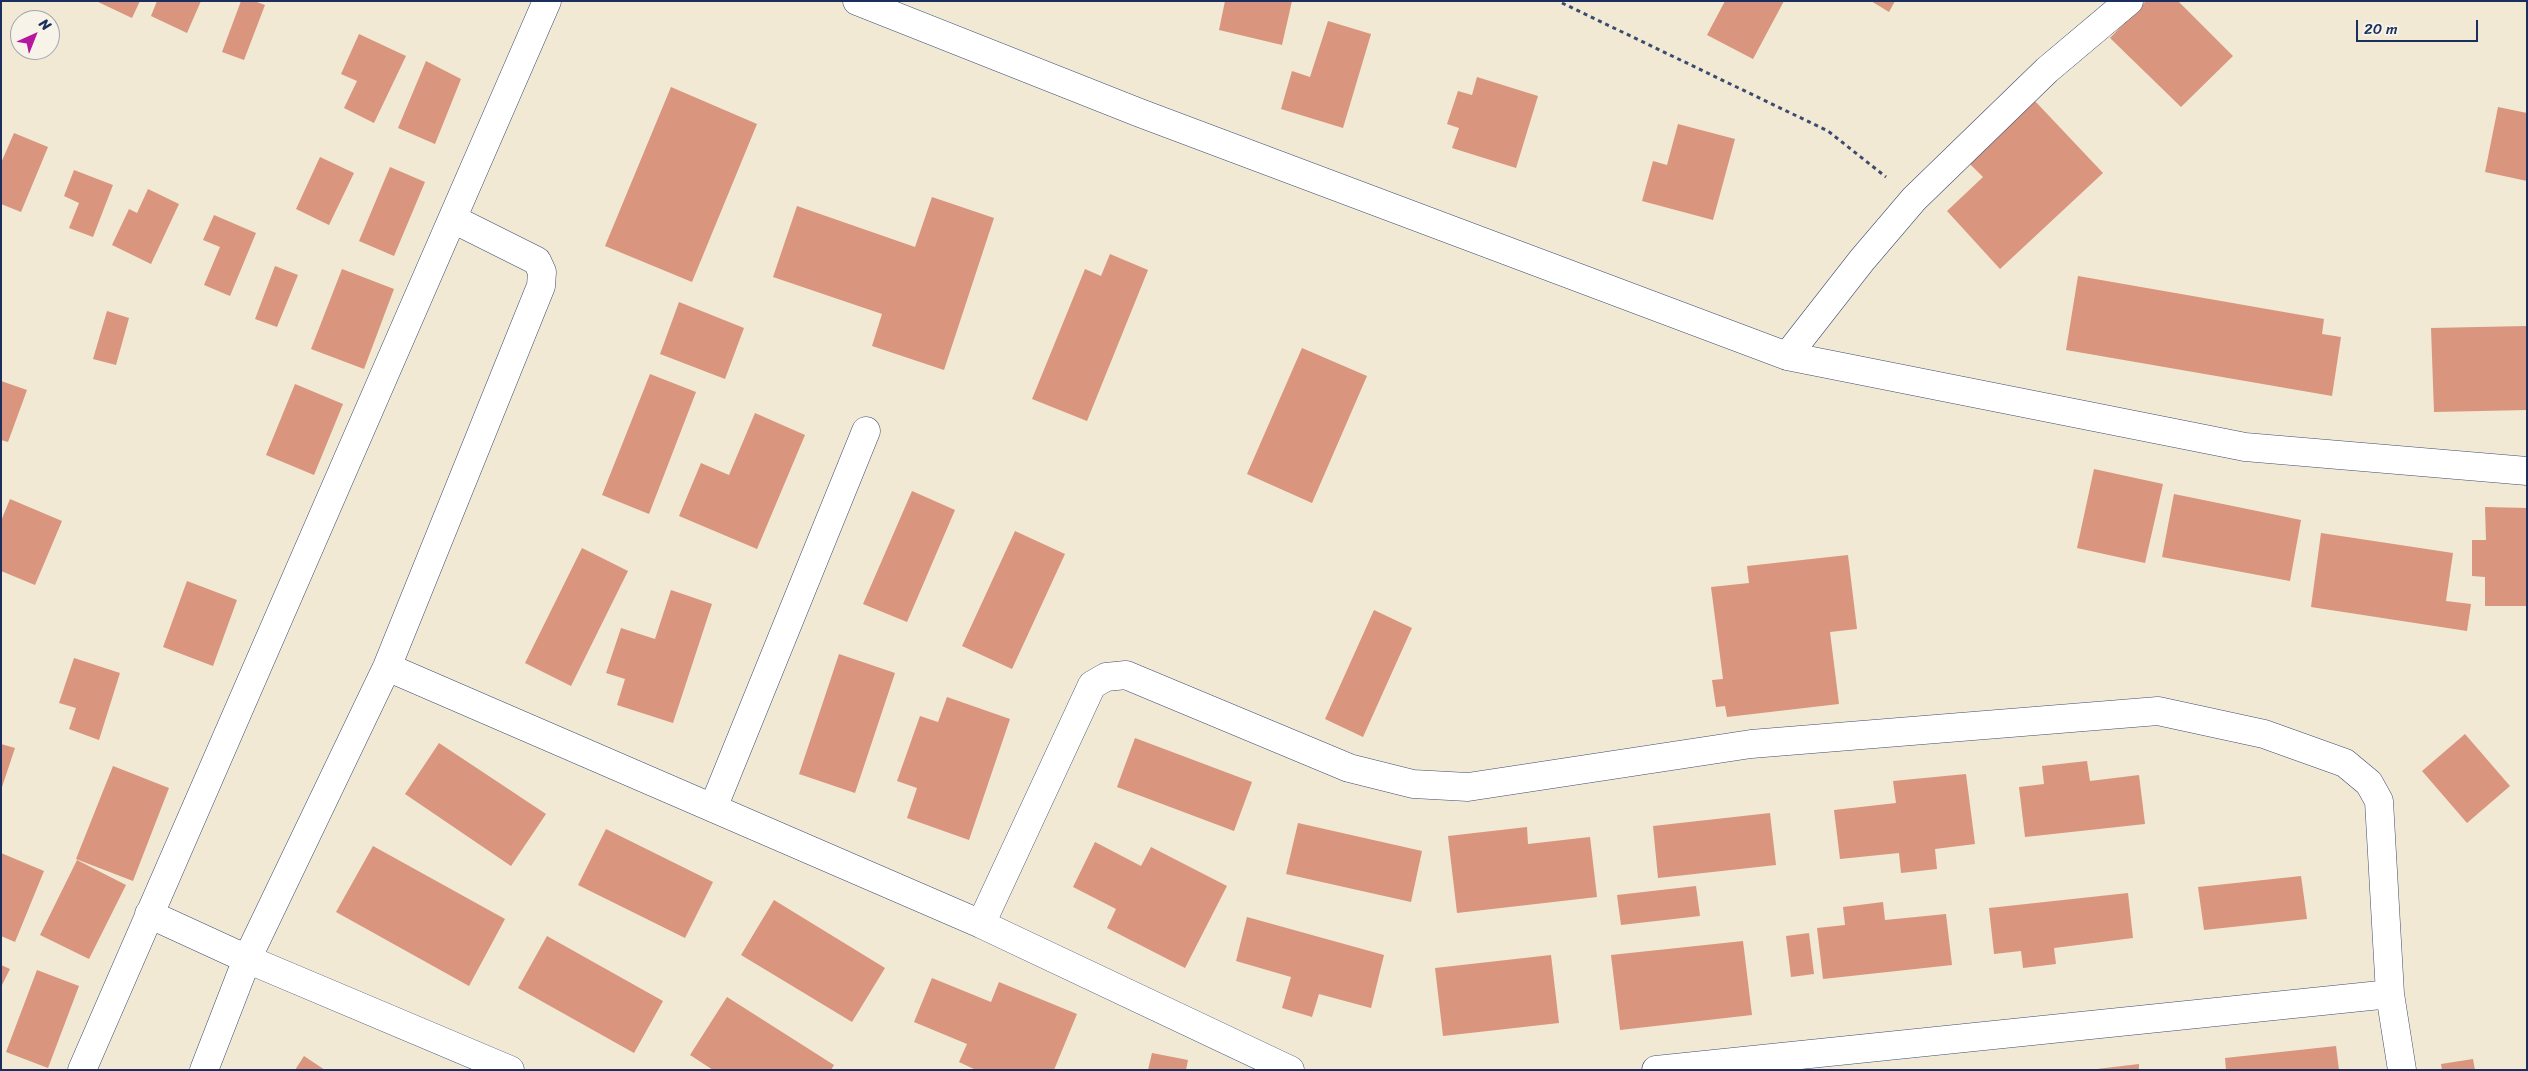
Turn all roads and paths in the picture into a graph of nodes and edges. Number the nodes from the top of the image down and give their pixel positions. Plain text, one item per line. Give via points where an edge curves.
1 (547, 1) edge
2 (858, 1) edge
3 (2129, 1) edge
4 (1562, 3) dead end
5 (1914, 199) junction
6 (453, 219) junction
7 (1787, 356) junction
8 (866, 431) dead end
9 (2527, 471) edge
10 (387, 667) junction
11 (713, 808) junction
12 (150, 914) junction
13 (981, 924) junction
14 (247, 960) junction
15 (2390, 994) junction
16 (82, 1070) edge
17 (204, 1070) edge
18 (510, 1070) edge
19 (1290, 1070) edge
20 (1656, 1070) edge
21 (2402, 1070) edge

1 - 6 street
2 - 7 street via 1140,114
3 - 5 street via 2047,70
4 - 5 path via 1828,132
5 - 7 street
6 - 10 street via 537,261 542,279
6 - 12 street
7 - 9 street via 2245,447
8 - 11 street
10 - 11 street
10 - 14 street
11 - 13 street
12 - 14 street
12 - 16 street
13 - 15 street via 1092,685 1106,677 1126,676 1349,768 1413,784 1468,787 1751,744 2158,711 2264,734 2345,763 2369,782 2379,801
13 - 19 street
14 - 17 street
14 - 18 street
15 - 20 street
15 - 21 street

